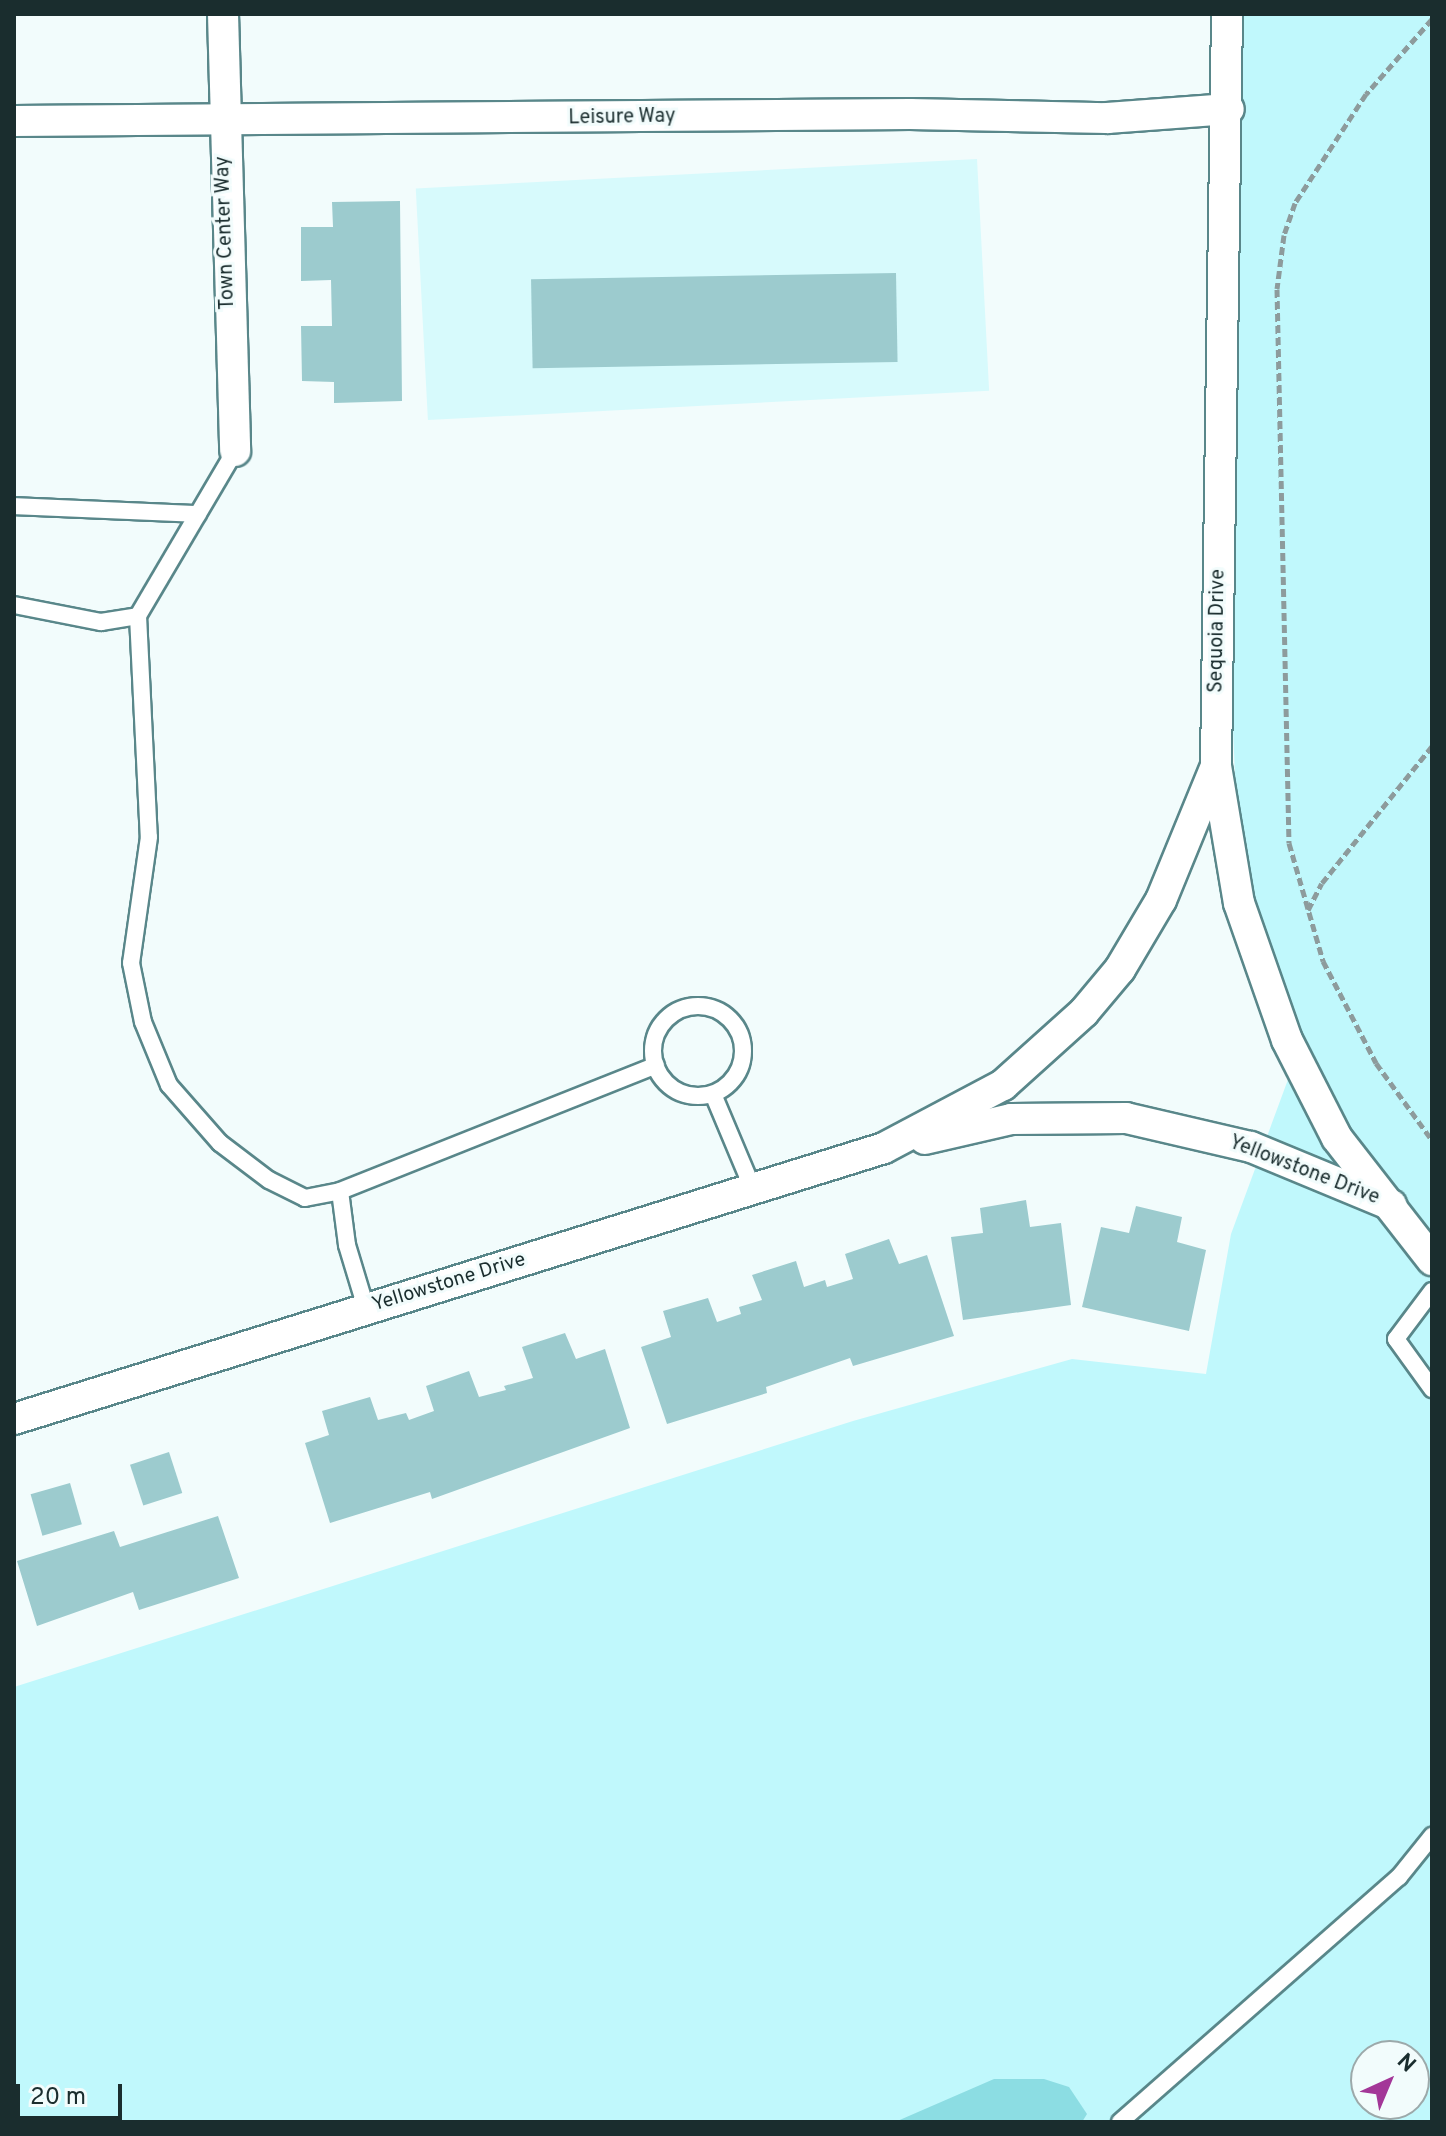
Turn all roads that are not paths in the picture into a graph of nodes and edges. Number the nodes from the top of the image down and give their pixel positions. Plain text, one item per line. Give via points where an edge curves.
1 (223, 14) edge
2 (1227, 14) edge
3 (1229, 109) junction
4 (14, 121) edge
5 (222, 122) junction
6 (235, 451) joint
7 (14, 506) edge
8 (198, 514) junction
9 (14, 605) edge
10 (138, 616) junction
11 (1216, 766) junction
12 (656, 1065) junction
13 (713, 1094) junction
14 (884, 1148) junction
15 (752, 1187) junction
16 (340, 1191) junction
17 (1393, 1205) junction
18 (1432, 1226) edge
19 (1432, 1260) edge
20 (1432, 1291) edge
21 (366, 1308) junction
22 (1432, 1389) edge
23 (14, 1419) edge
24 (1432, 1836) edge
25 (1120, 2122) edge

1 - 5 street, Town Center Way
2 - 3 street, Sequoia Drive
3 - 5 street, Leisure Way via 1107,118 910,114
3 - 11 street, Sequoia Drive
4 - 5 street, Leisure Way
5 - 6 street, Town Center Way
6 - 8 lane
7 - 8 lane
8 - 10 lane
9 - 10 lane via 101,622
10 - 16 lane via 149,837 131,963 143,1022 169,1085 220,1143 269,1180 305,1198
11 - 14 street, Yellowstone Drive via 1161,900 1120,969 1084,1012 1003,1085
11 - 17 street, Sequoia Drive via 1239,903 1266,990 1337,1138
12 - 13 lane via 662,1078 685,1094
12 - 13 lane via 653,1050 664,1021 692,1007 722,1012 734,1023 744,1050 735,1077
12 - 16 lane
13 - 15 lane
14 - 15 street, Yellowstone Drive
14 - 17 street, Yellowstone Drive via 1011,1119 1126,1118 1251,1147
15 - 21 street, Yellowstone Drive
16 - 21 lane via 347,1245
17 - 18 street, Sequoia Drive
17 - 19 street, Sequoia Drive
20 - 22 lane via 1396,1339
21 - 23 street, Yellowstone Drive
24 - 25 lane via 1399,1877

